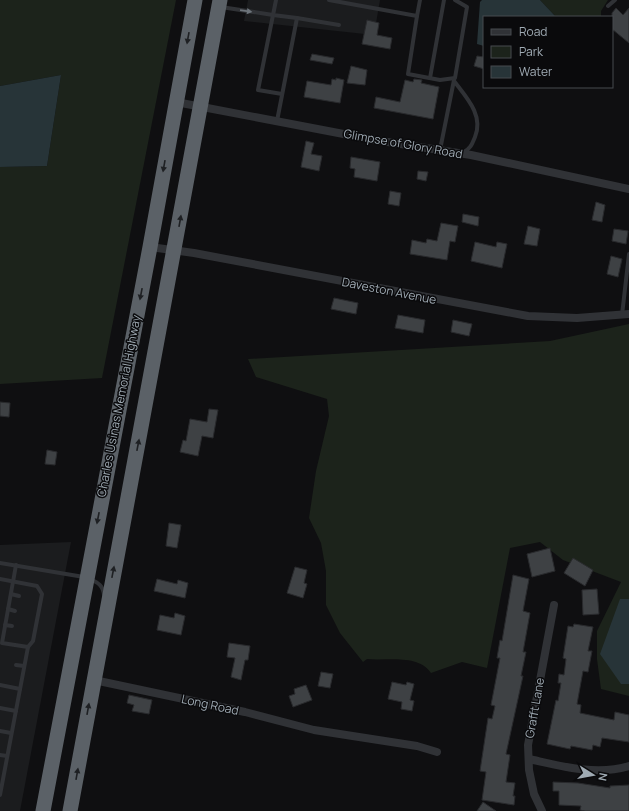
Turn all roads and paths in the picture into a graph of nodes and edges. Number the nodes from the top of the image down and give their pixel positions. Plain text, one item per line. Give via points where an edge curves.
1 (195, 0) edge
2 (276, 0) edge
3 (329, 0) edge
4 (420, 0) edge
5 (444, 0) edge
6 (454, 0) edge
7 (615, 0) edge
8 (219, 3) edge
9 (608, 6) dead end
10 (273, 15) junction
11 (417, 16) junction
12 (297, 18) junction
13 (339, 25) dead end
14 (430, 78) junction
15 (454, 79) junction
16 (282, 94) junction
17 (176, 102) junction
18 (200, 106) junction
19 (277, 121) junction
20 (440, 150) junction
21 (461, 154) junction
22 (629, 189) edge
23 (150, 247) junction
24 (174, 251) junction
25 (629, 254) edge
26 (625, 315) edge
27 (0, 563) edge
28 (16, 565) junction
29 (86, 578) junction
30 (0, 579) edge
31 (13, 582) junction
32 (10, 594) junction
33 (19, 596) dead end
34 (102, 604) dead end
35 (554, 604) dead end
36 (8, 609) junction
37 (16, 611) dead end
38 (5, 625) junction
39 (12, 626) dead end
40 (1, 643) edge
41 (28, 647) junction
42 (16, 665) dead end
43 (24, 666) junction
44 (92, 673) junction
45 (0, 685) edge
46 (20, 689) junction
47 (0, 708) edge
48 (16, 711) junction
49 (0, 731) edge
50 (11, 733) junction
51 (437, 752) dead end
52 (0, 755) edge
53 (7, 756) junction
54 (528, 759) junction
55 (629, 766) edge
56 (2, 778) edge
57 (0, 795) edge
58 (43, 811) edge
59 (70, 811) edge
60 (542, 811) edge

1 -> 17 highway, Charles Usinas Memorial Highway
2 - 10 lane
3 - 11 lane
4 - 11 lane
5 - 14 lane
6 - 15 lane via 467,7
7 - 9 lane
8 -> 10 lane
8 - 18 highway, Charles Usinas Memorial Highway
10 - 12 lane
10 - 16 lane via 258,90
11 - 14 lane via 408,74
12 - 13 lane
12 - 16 lane
14 - 15 lane
15 - 20 lane
15 - 21 lane via 473,106 478,120 470,148
16 - 19 lane
17 - 18 street, Glimpse of Glory Road
17 -> 23 highway, Charles Usinas Memorial Highway
18 - 19 street, Glimpse of Glory Road
24 -> 18 highway, Charles Usinas Memorial Highway
19 - 20 street, Glimpse of Glory Road
20 - 21 street, Glimpse of Glory Road
21 - 22 street, Glimpse of Glory Road
23 - 24 street, Daveston Avenue
23 -> 29 highway, Charles Usinas Memorial Highway
24 - 26 street, Daveston Avenue via 528,316 577,318
44 -> 24 highway, Charles Usinas Memorial Highway
25 - 26 lane
27 - 28 lane
28 - 29 lane
28 - 31 lane
29 - 34 lane via 103,588
29 - 58 highway, Charles Usinas Memorial Highway
30 - 31 lane
31 - 32 lane
31 - 41 lane via 37,586 42,594 33,630 33,641
32 - 33 lane
32 - 36 lane
35 - 54 street, Grafft Lane via 528,745
36 - 37 lane
36 - 38 lane
38 - 39 lane
38 - 40 lane
40 - 41 lane
41 - 43 lane
42 - 43 lane
43 - 46 lane
44 - 51 street, Long Road via 314,730
59 -> 44 highway, Charles Usinas Memorial Highway
45 - 46 lane
46 - 48 lane
47 - 48 lane
48 - 50 lane
49 - 50 lane
50 - 53 lane
52 - 53 lane
53 - 56 lane
54 - 55 street via 588,770 616,770
54 - 60 street, Grafft Lane via 534,794
56 - 57 lane

